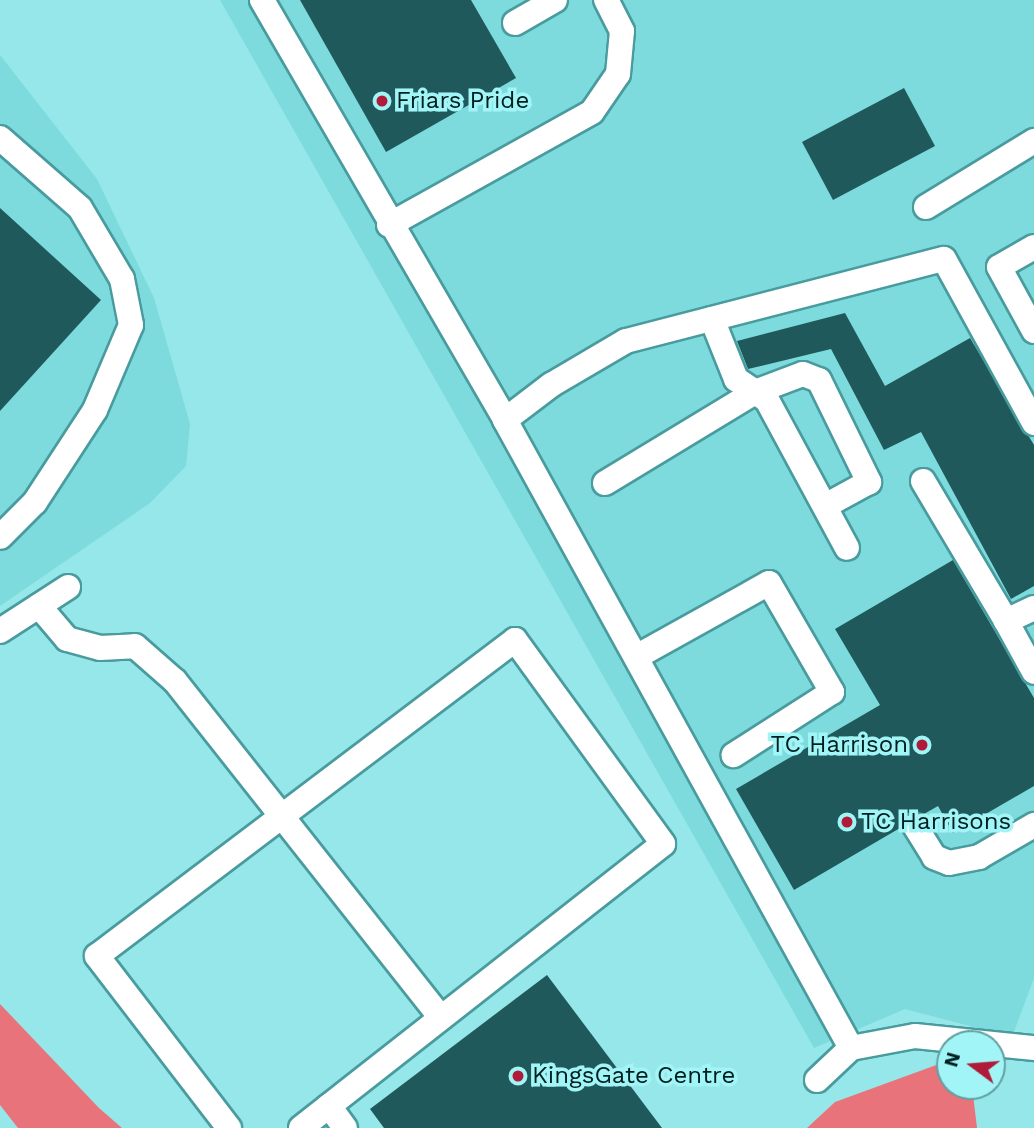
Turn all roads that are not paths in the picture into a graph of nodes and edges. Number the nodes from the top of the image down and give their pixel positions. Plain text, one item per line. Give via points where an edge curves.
1 (262, 0) edge
2 (555, 0) edge
3 (606, 0) edge
4 (515, 23) dead end
5 (0, 138) edge
6 (1034, 141) edge
7 (926, 207) dead end
8 (389, 225) junction
9 (1034, 247) edge
10 (712, 319) junction
11 (1034, 331) edge
12 (755, 392) junction
13 (505, 420) junction
14 (1034, 423) edge
15 (923, 481) dead end
16 (605, 483) dead end
17 (825, 506) junction
18 (0, 537) edge
19 (847, 548) dead end
20 (68, 587) dead end
21 (38, 606) junction
22 (1034, 608) edge
23 (1006, 621) junction
24 (0, 631) edge
25 (636, 657) junction
26 (1034, 672) edge
27 (734, 755) dead end
28 (284, 817) junction
29 (1034, 825) edge
30 (915, 826) dead end
31 (441, 1018) junction
32 (851, 1048) junction
33 (1034, 1048) edge
34 (817, 1080) dead end
35 (329, 1106) junction
36 (229, 1128) edge
37 (302, 1128) edge
38 (345, 1128) edge

1 - 8 street
2 - 4 street
3 - 8 street via 622,31 618,74 592,112
5 - 18 street via 80,208 122,279 131,326 94,410 34,502
6 - 7 street
8 - 13 street
9 - 11 street via 999,267
10 - 12 street via 736,379
10 - 13 street via 626,341 551,385
10 - 14 street via 944,259
12 - 16 street
12 - 17 street via 767,400
12 - 17 street via 803,373 819,380 869,482
13 - 25 street
15 - 23 street
17 - 19 street
20 - 21 street
21 - 24 street
21 - 28 street via 67,639 100,648 135,646 175,681
22 - 23 street
23 - 26 street
25 - 27 street via 769,583 832,692
25 - 32 street
28 - 31 street
28 - 31 street via 515,640 663,844
28 - 36 street via 97,956
29 - 30 street via 979,857 949,863 934,857
31 - 35 street
32 - 33 street via 915,1035
32 - 34 street
35 - 37 street
35 - 38 street

